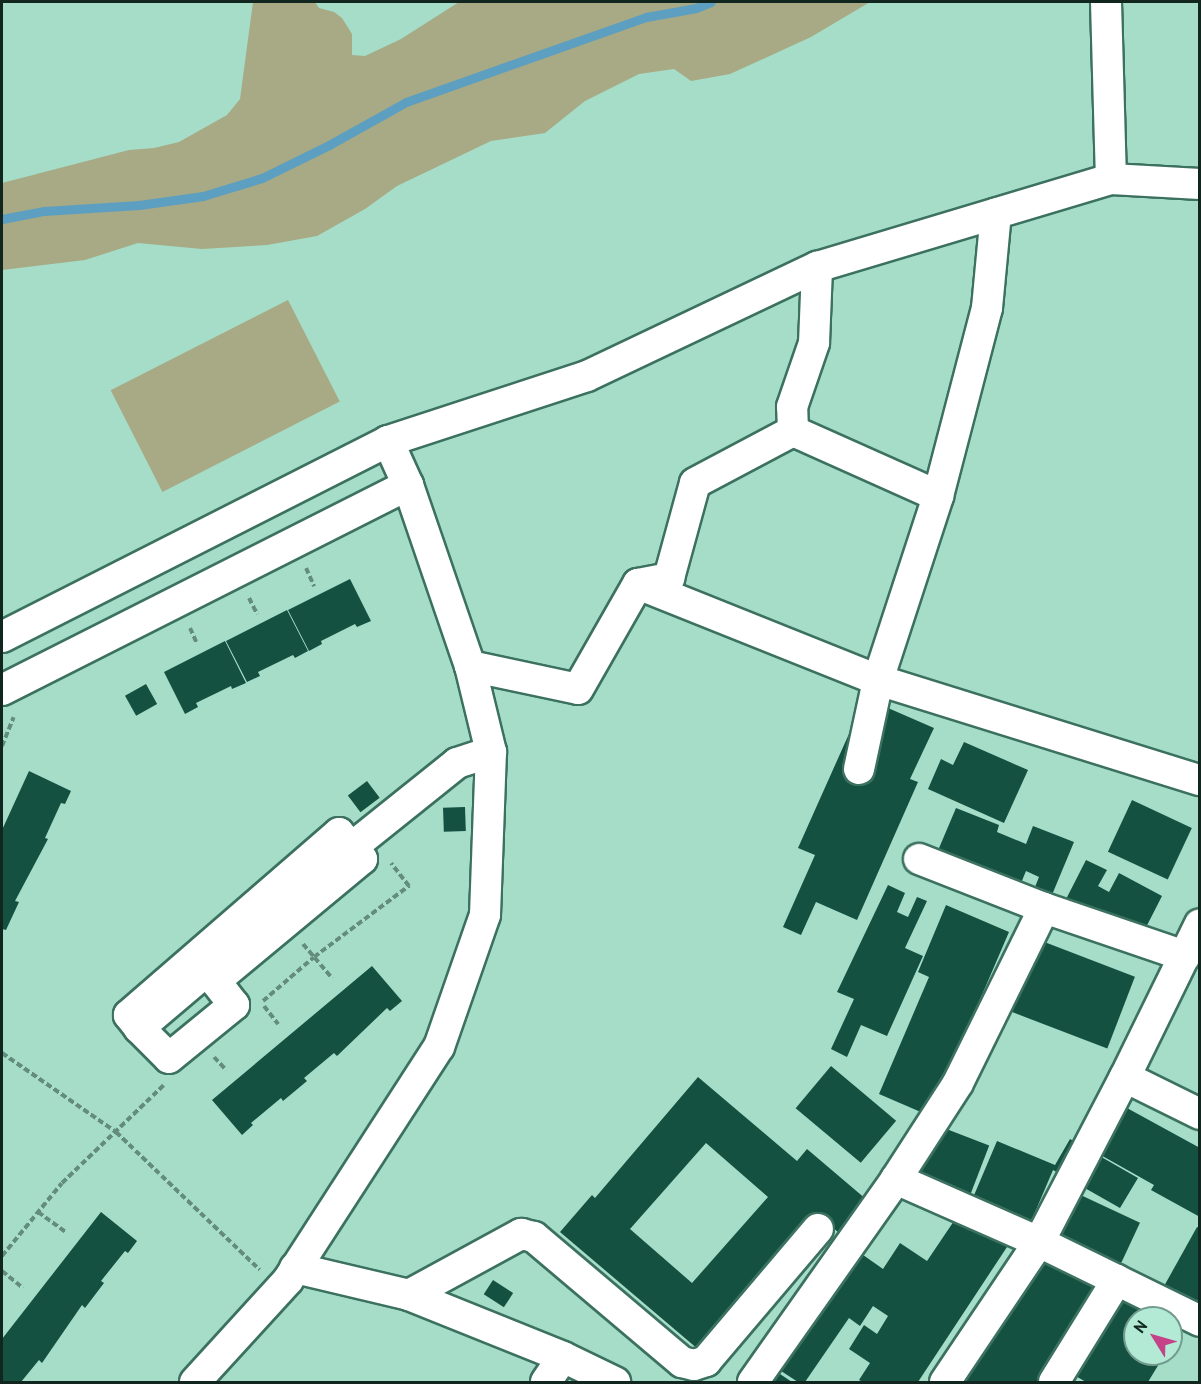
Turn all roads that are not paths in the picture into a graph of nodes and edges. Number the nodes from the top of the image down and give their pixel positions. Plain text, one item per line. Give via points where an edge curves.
1 (1106, 2) edge
2 (1111, 179) junction
3 (1200, 184) edge
4 (996, 213) junction
5 (817, 267) junction
6 (793, 431) junction
7 (388, 441) junction
8 (408, 485) junction
9 (938, 496) junction
10 (638, 584) junction
11 (2, 637) edge
12 (470, 666) junction
13 (878, 680) junction
14 (10, 698) edge
15 (491, 752) junction
16 (859, 769) dead end
17 (1200, 780) edge
18 (351, 848) junction
19 (919, 859) dead end
20 (1044, 908) junction
21 (1200, 924) edge
22 (1185, 956) junction
23 (1125, 1077) junction
24 (1200, 1114) edge
25 (896, 1179) junction
26 (818, 1229) dead end
27 (1039, 1242) junction
28 (287, 1279) junction
29 (1117, 1280) junction
30 (409, 1295) junction
31 (1200, 1321) edge
32 (562, 1358) junction
33 (195, 1383) edge
34 (546, 1383) edge
35 (615, 1383) edge
36 (753, 1383) edge
37 (945, 1383) edge
38 (1054, 1383) edge

1 - 2 street
2 - 3 street
2 - 4 street
4 - 5 street
4 - 9 street via 987,308
5 - 6 street via 814,343 792,407
5 - 7 street via 586,376
6 - 9 street
6 - 10 street via 695,483 669,578
7 - 8 street
7 - 11 street
8 - 12 street
8 - 14 street
9 - 13 street
10 - 12 street via 578,689
10 - 13 street
12 - 15 street
13 - 16 street
13 - 17 street
15 - 18 street via 457,762
15 - 28 street via 485,915 440,1047
18 - 18 street via 139,1028 169,1058 234,1005 215,981 362,859
19 - 20 street
20 - 22 street
20 - 25 street via 958,1083
21 - 22 street
22 - 23 street
23 - 24 street
23 - 27 street
25 - 27 street
25 - 36 street
26 - 30 street via 706,1361 694,1365 682,1362 534,1237 514,1237
27 - 29 street
27 - 37 street
28 - 30 street
28 - 33 street
29 - 31 street
29 - 38 street
30 - 32 street
32 - 34 street
32 - 35 street

